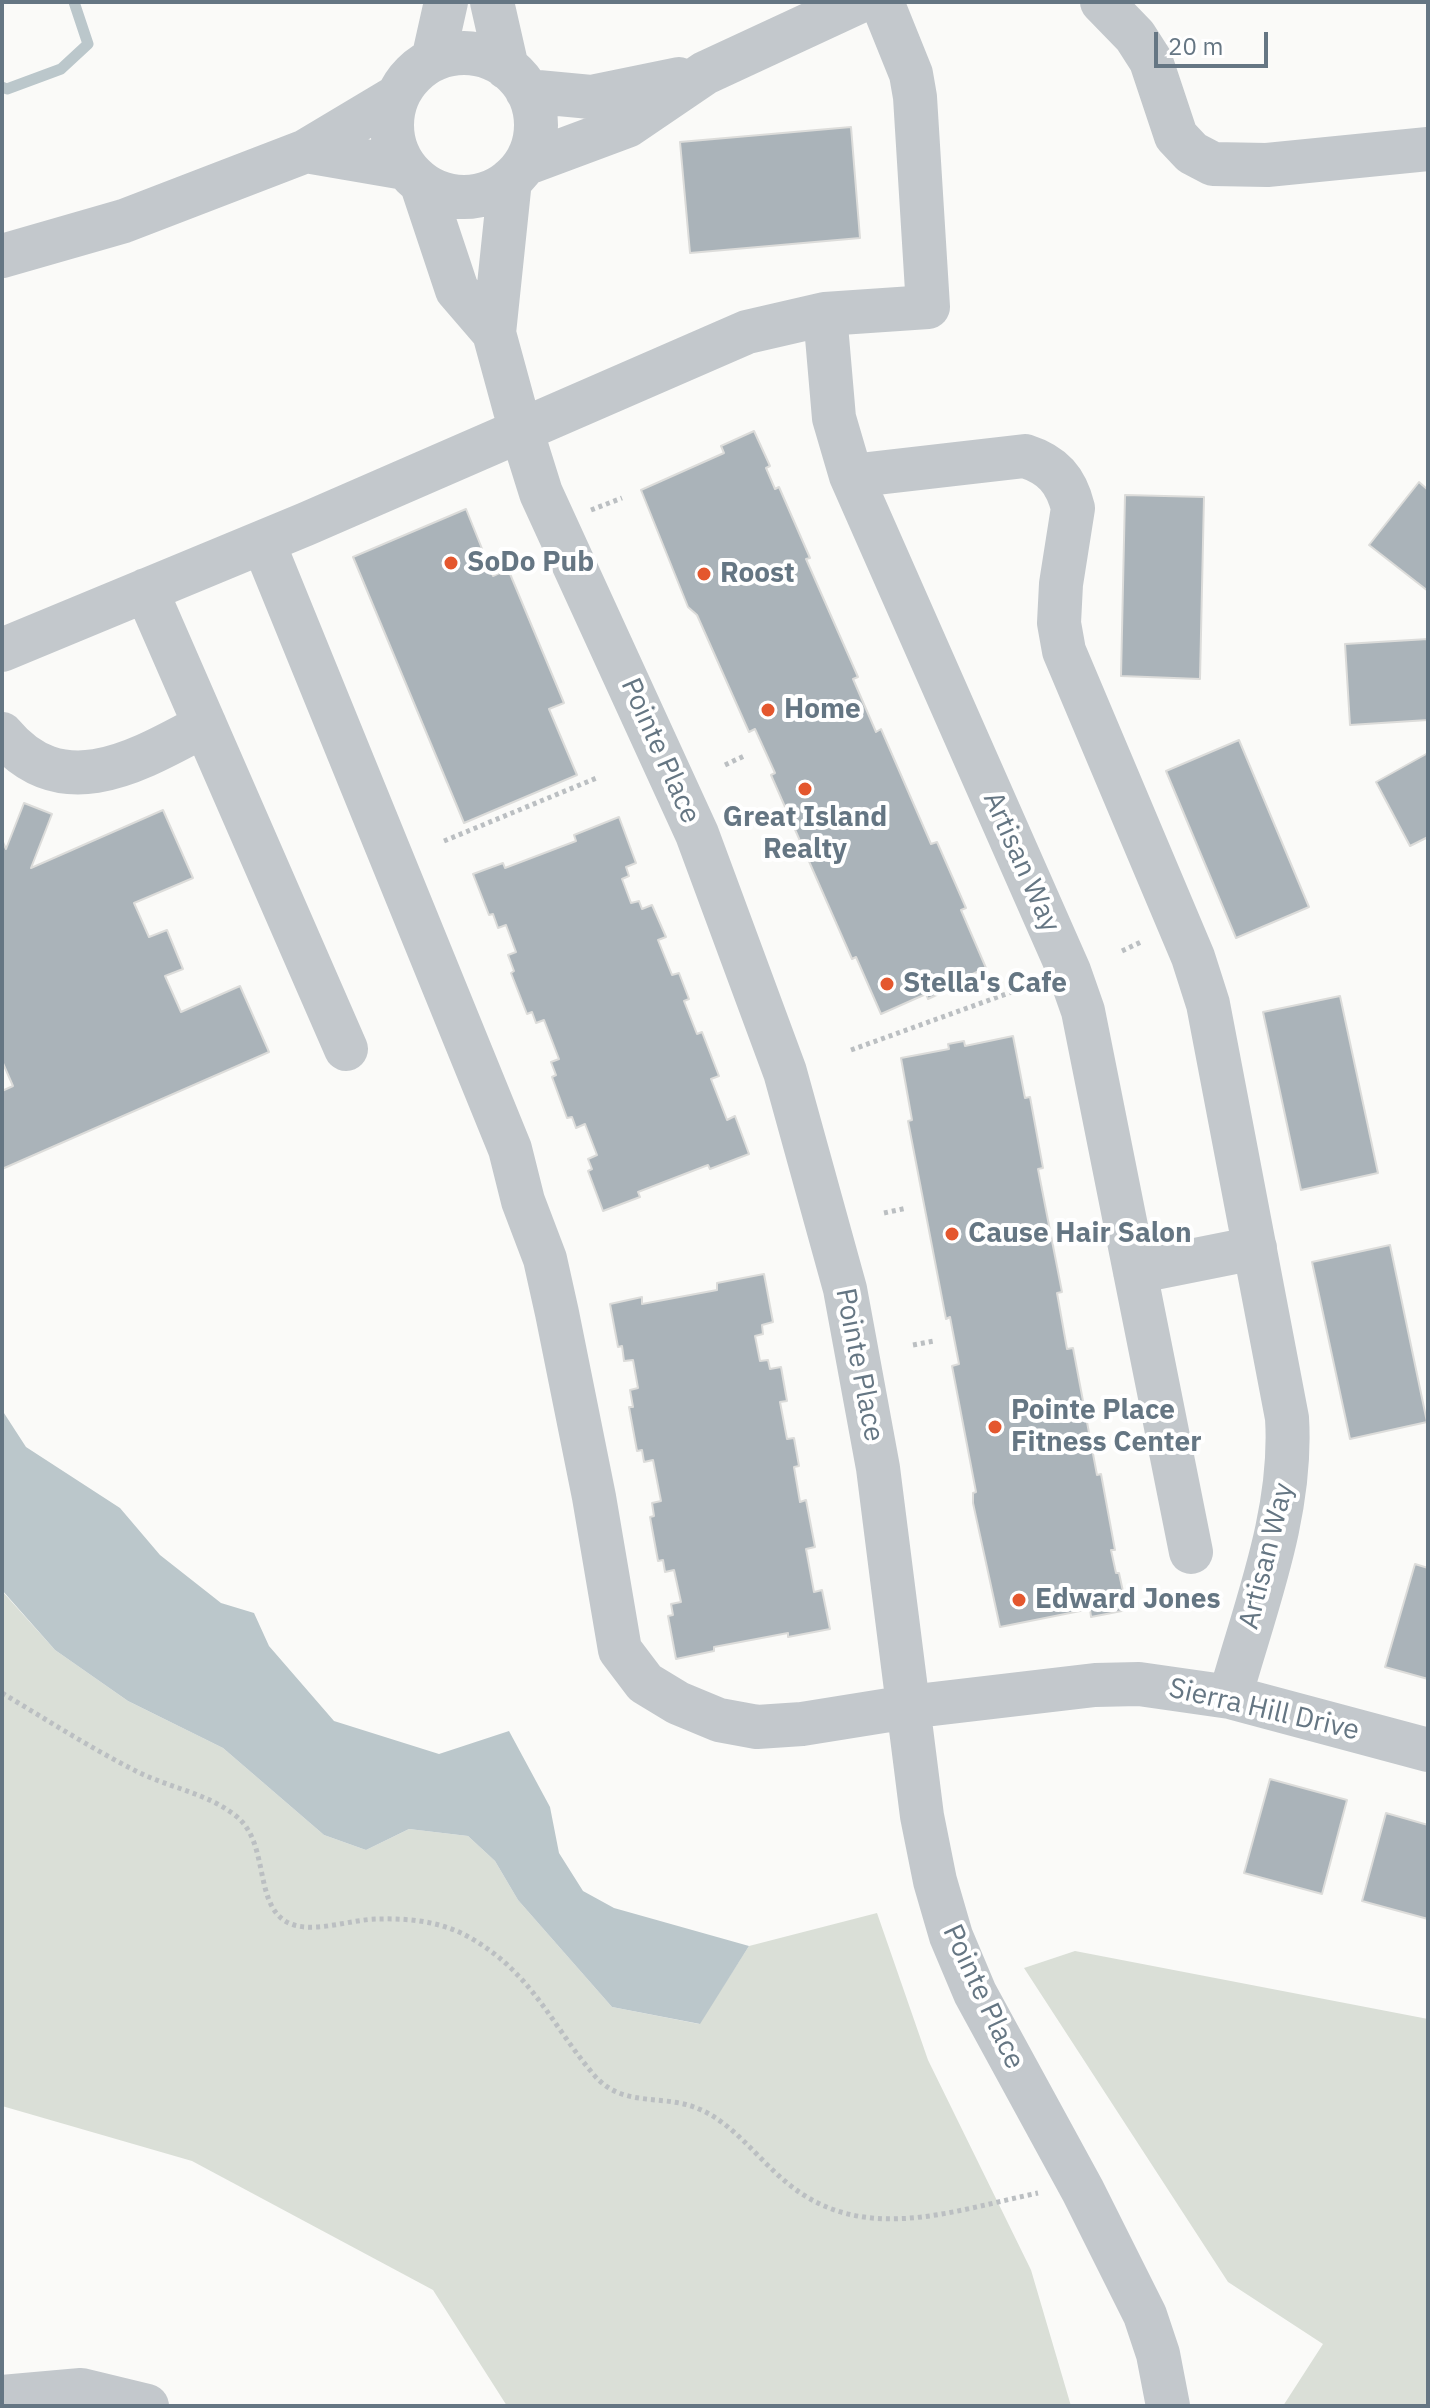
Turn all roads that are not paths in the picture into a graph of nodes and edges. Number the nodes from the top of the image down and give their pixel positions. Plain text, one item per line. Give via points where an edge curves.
1 (446, 2) edge
2 (492, 2) edge
3 (858, 2) edge
4 (882, 2) edge
5 (1117, 7) edge
6 (433, 60) junction
7 (705, 73) junction
8 (517, 79) junction
9 (398, 96) junction
10 (1428, 149) edge
11 (306, 151) junction
12 (517, 172) junction
13 (414, 176) junction
14 (2, 256) edge
15 (825, 314) junction
16 (494, 333) junction
17 (521, 432) junction
18 (851, 476) junction
19 (263, 542) junction
20 (146, 590) junction
21 (2, 650) edge
22 (205, 725) junction
23 (2, 734) edge
24 (346, 1049) dead end
25 (1255, 1248) junction
26 (1135, 1272) junction
27 (1191, 1552) dead end
28 (1230, 1697) junction
29 (908, 1707) junction
30 (1428, 1750) edge
31 (2, 2397) edge
32 (147, 2406) edge
33 (1168, 2406) edge

1 - 6 street
2 - 8 street
3 - 7 street
4 - 15 street via 915,97 928,307
5 - 10 street via 1151,61 1176,136 1213,164 1267,165
6 - 8 street via 471,53
6 - 9 street via 407,81
7 - 8 street via 591,97
7 - 12 street via 627,126
8 - 12 street via 536,128
9 - 11 street
9 - 13 street via 392,133
11 - 13 street
11 - 14 street via 124,221
12 - 13 street via 476,197 439,194
12 - 16 street, Pointe Place
13 - 16 street, Pointe Place via 457,290
15 - 17 street via 722,341
15 - 18 street, Artisan Way via 834,418
16 - 17 street, Pointe Place
17 - 19 street
17 - 29 street, Pointe Place via 541,493 697,834 785,1072 842,1274 860,1363
18 - 25 street, Artisan Way via 1025,456 1051,468 1069,493 1073,508 1059,623 1064,651 1193,957 1217,1048
18 - 26 street, Artisan Way via 1069,971 1093,1056
19 - 20 street
19 - 29 street, Sierra Hill Drive via 510,1149 557,1313 620,1650 645,1683 719,1720 757,1727 802,1724
20 - 21 street
20 - 22 street
22 - 23 street via 125,765 99,772 45,767 25,757
22 - 24 street
25 - 26 street
25 - 28 street, Artisan Way via 1287,1418 1289,1455 1284,1501
26 - 27 street, Artisan Way
28 - 29 street, Sierra Hill Drive via 1185,1688 1095,1685
28 - 30 street, Sierra Hill Drive
29 - 33 street, Pointe Place via 922,1816 951,1936 975,1993 1145,2315
31 - 32 street via 81,2390

